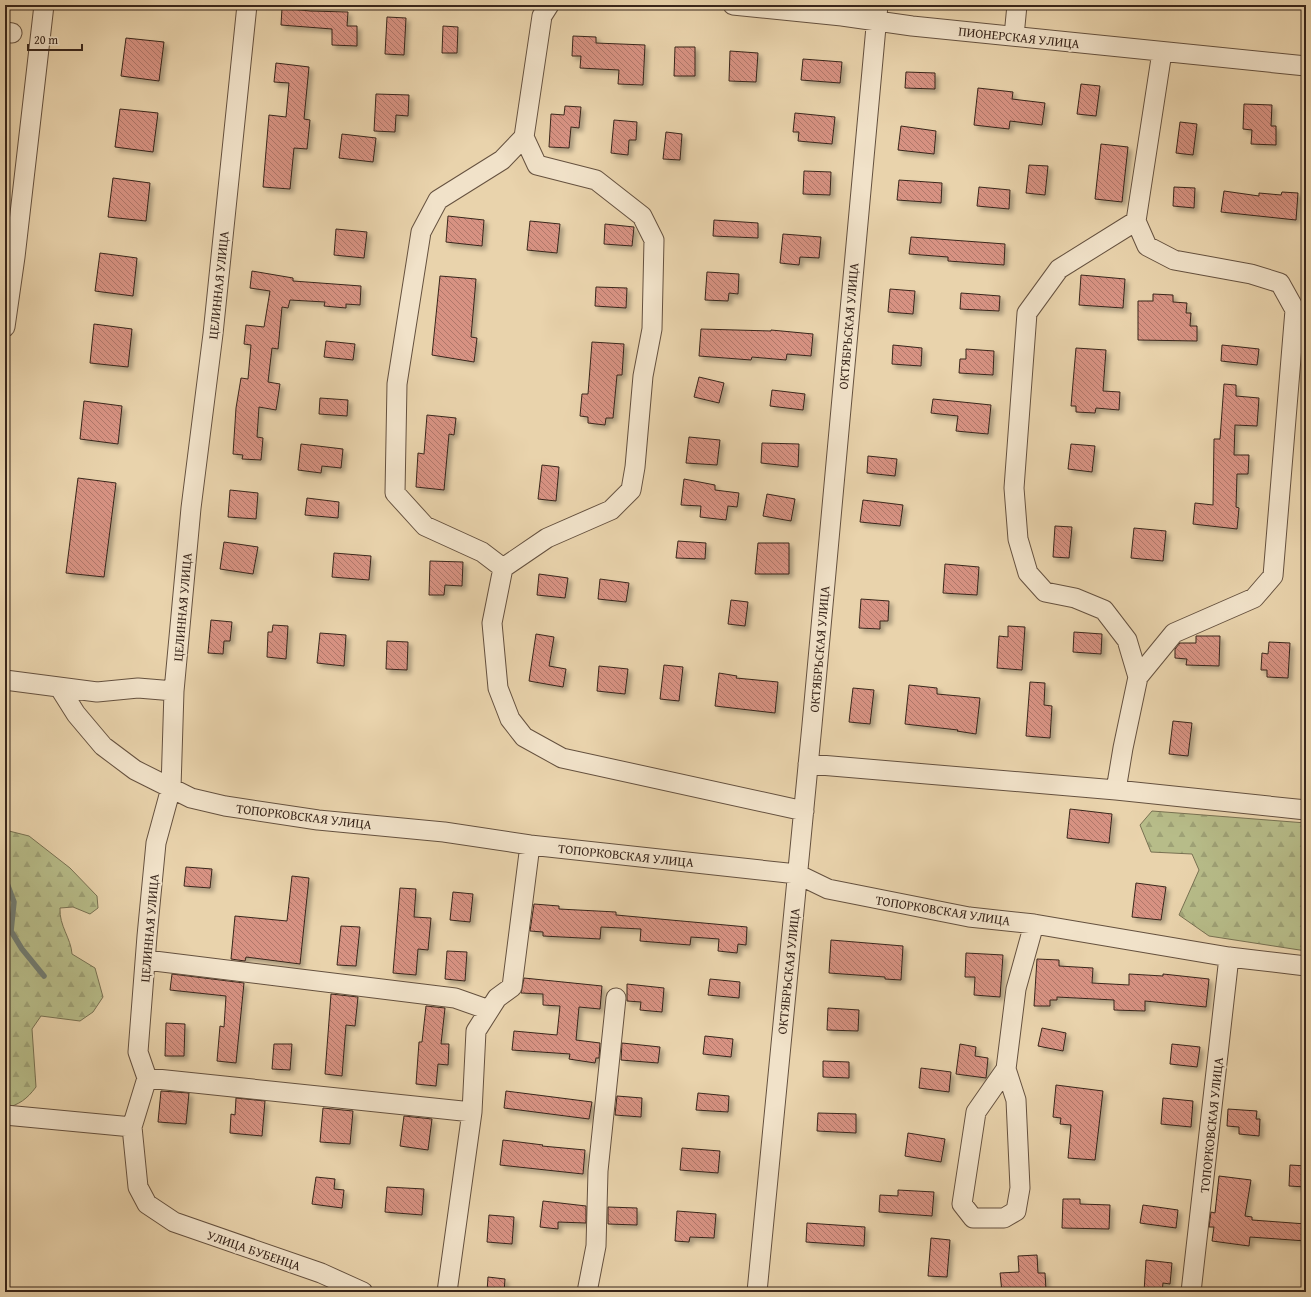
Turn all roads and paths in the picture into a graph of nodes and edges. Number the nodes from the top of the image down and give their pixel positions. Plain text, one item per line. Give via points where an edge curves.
1 (44, 5) edge
2 (247, 5) edge
3 (549, 5) edge
4 (733, 5) edge
5 (1017, 5) edge
6 (877, 12) edge
7 (1014, 36) junction
8 (1162, 52) junction
9 (1306, 66) edge
10 (524, 137) junction
11 (1136, 222) junction
12 (5, 327) edge
13 (503, 568) junction
14 (1138, 677) junction
15 (5, 680) edge
16 (59, 687) junction
17 (174, 691) junction
18 (808, 764) junction
19 (171, 788) junction
20 (1116, 790) junction
21 (1306, 810) edge
22 (804, 811) junction
23 (530, 845) junction
24 (797, 874) junction
25 (1034, 924) junction
26 (1230, 957) junction
27 (146, 960) junction
28 (1306, 966) edge
29 (616, 998) dead end
30 (489, 1010) junction
31 (1006, 1069) junction
32 (147, 1078) junction
33 (472, 1112) junction
34 (5, 1115) edge
35 (132, 1127) junction
36 (364, 1292) edge
37 (447, 1292) edge
38 (587, 1292) edge
39 (757, 1292) edge
40 (1191, 1292) edge

1 - 12 street
2 - 17 street, ЦЕЛИННАЯ УЛИЦА via 213,334 191,508
3 - 10 street via 542,16
4 - 6 street, ПИОНЕРСКАЯ УЛИЦА
5 - 7 street
6 - 7 street, ПИОНЕРСКАЯ УЛИЦА via 912,26
6 - 18 street, ОКТЯБРЬСКАЯ УЛИЦА
7 - 8 street, ПИОНЕРСКАЯ УЛИЦА
8 - 9 street, ПИОНЕРСКАЯ УЛИЦА
8 - 11 street
10 - 13 street via 502,160 438,200 421,232 397,384 395,493 425,526 482,552
10 - 13 street via 537,165 596,180 642,216 654,240 652,329 643,376 631,490 611,510 547,538
11 - 14 street via 1059,269 1027,313 1014,488 1018,539 1028,573 1045,592 1075,598 1104,610 1127,640
11 - 14 street via 1147,246 1174,260 1251,274 1280,284 1295,310 1273,576 1254,598 1174,633
13 - 22 street via 492,623 498,688 510,720 524,737 562,758
14 - 20 street via 1122,748
15 - 16 street
16 - 17 street via 97,692 138,688
16 - 19 street, ТОПОРКОВСКАЯ УЛИЦА via 76,714 103,746 135,770
17 - 19 street, ЦЕЛИННАЯ УЛИЦА
18 - 20 street
18 - 22 street, ОКТЯБРЬСКАЯ УЛИЦА
19 - 23 street, ТОПОРКОВСКАЯ УЛИЦА via 191,798 225,806 318,820 444,832
19 - 27 street, ЦЕЛИННАЯ УЛИЦА via 156,842
20 - 21 street
22 - 24 street, ОКТЯБРЬСКАЯ УЛИЦА
23 - 24 street, ТОПОРКОВСКАЯ УЛИЦА
23 - 30 street via 512,987 496,998
24 - 25 street, ТОПОРКОВСКАЯ УЛИЦА via 828,890 969,916
24 - 39 street, ОКТЯБРЬСКАЯ УЛИЦА
25 - 26 street, ТОПОРКОВСКАЯ УЛИЦА
25 - 31 street via 1016,989
26 - 28 street, ТОПОРКОВСКАЯ УЛИЦА
26 - 40 street, ТОПОРКОВСКАЯ УЛИЦА
27 - 30 street via 455,998
27 - 32 street, ЦЕЛИННАЯ УЛИЦА via 138,1052
29 - 38 street via 598,1171 596,1246
30 - 33 street via 476,1031
31 - 31 street via 1016,1100 1020,1188 1016,1211 1004,1218 973,1218 962,1204 976,1112
32 - 33 street
32 - 35 street
33 - 37 street
34 - 35 street
35 - 36 street, УЛИЦА БУБЕНЦА via 138,1187 147,1204 174,1222 321,1273

